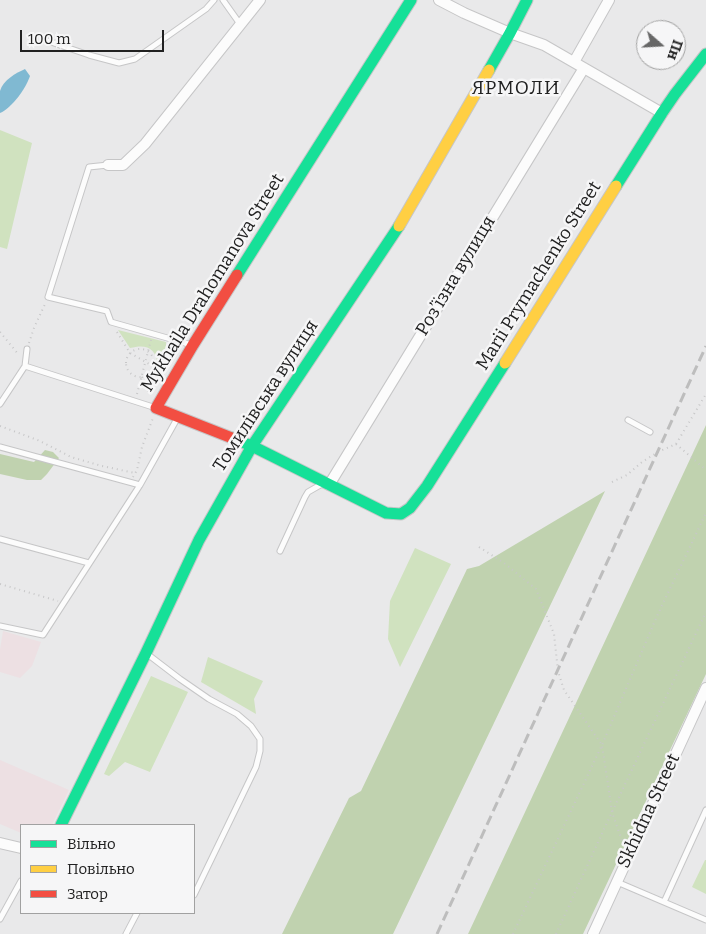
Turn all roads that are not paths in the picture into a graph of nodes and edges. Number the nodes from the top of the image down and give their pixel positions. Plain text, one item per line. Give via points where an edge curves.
1 (214, 0) edge
2 (223, 0) edge
3 (260, 0) edge
4 (411, 0) edge
5 (439, 0) edge
6 (527, 0) edge
7 (609, 0) edge
8 (240, 24) junction
9 (510, 33) junction
10 (45, 40) dead end
11 (706, 54) edge
12 (574, 62) junction
13 (584, 68) junction
14 (662, 113) junction
15 (108, 165) joint
16 (193, 345) junction
17 (27, 349) road end
18 (25, 366) junction
19 (0, 404) edge
20 (156, 408) junction
21 (178, 417) junction
22 (628, 420) dead end
23 (650, 432) dead end
24 (252, 446) junction
25 (0, 448) edge
26 (327, 483) junction
27 (140, 484) junction
28 (401, 514) joint
29 (0, 539) edge
30 (280, 551) dead end
31 (90, 563) junction
32 (0, 626) edge
33 (146, 653) junction
34 (706, 688) edge
35 (706, 810) edge
36 (61, 824) edge
37 (0, 843) edge
38 (20, 848) edge
39 (617, 882) junction
40 (20, 883) edge
41 (195, 893) edge
42 (664, 902) junction
43 (136, 914) edge
44 (0, 919) edge
45 (706, 920) edge
46 (126, 934) edge
47 (593, 934) edge

1 - 10 lane via 135,59 119,63
2 - 8 lane
3 - 8 street
4 - 16 street, Mykhaila Drahomanova Street
5 - 9 street
6 - 9 street, Томилівська вулиця
7 - 12 street
8 - 15 street via 145,144 123,165
9 - 12 street via 544,45
9 - 24 street, Томилівська вулиця via 398,226
11 - 14 street, Marii Prymachenko Street
12 - 13 street
13 - 14 street
13 - 26 street, Розʼїзна вулиця
14 - 28 street, Marii Prymachenko Street via 427,486 410,508
15 - 16 lane via 89,167 48,297 107,312 111,322
16 - 20 street, Mykhaila Drahomanova Street
17 - 18 lane
18 - 19 lane
18 - 20 lane
20 - 21 street, Mykhaila Drahomanova Street
21 - 24 street, Mykhaila Drahomanova Street
21 - 27 lane
22 - 23 lane
24 - 26 street, Mykhaila Drahomanova Street
24 - 33 street, Томилівська вулиця via 199,540
25 - 27 lane
26 - 28 street, Mykhaila Drahomanova Street via 386,513
26 - 30 lane via 308,492
27 - 31 lane
29 - 31 lane
31 - 32 lane via 43,635
33 - 36 street, Томилівська вулиця
33 - 41 lane via 180,679 237,714 260,739 256,767
34 - 39 street, Skhidna Street
35 - 42 lane
37 - 38 street
39 - 42 lane
39 - 47 street, Skhidna Street
40 - 44 lane
42 - 45 lane
43 - 46 lane

